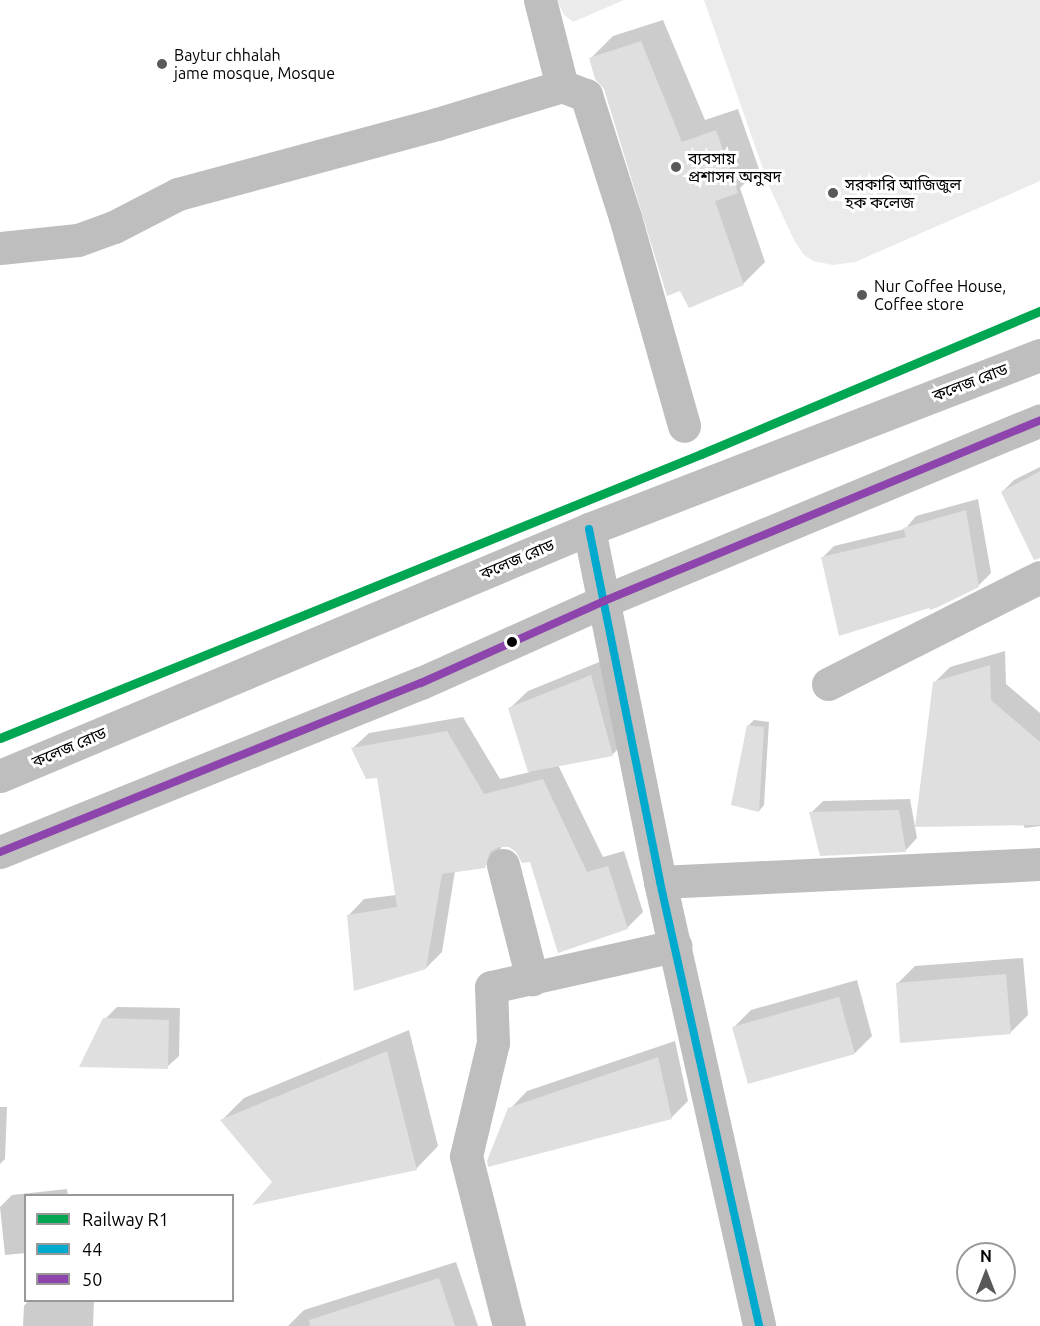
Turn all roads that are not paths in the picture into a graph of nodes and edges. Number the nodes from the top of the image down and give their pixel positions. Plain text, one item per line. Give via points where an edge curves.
1 (540, 0) edge
2 (562, 86) junction
3 (0, 248) edge
4 (1040, 355) edge
5 (1040, 420) edge
6 (684, 426) dead end
7 (589, 529) junction
8 (1040, 577) edge
9 (604, 601) junction
10 (828, 684) dead end
11 (0, 776) edge
12 (0, 852) edge
13 (1040, 864) edge
14 (503, 865) dead end
15 (660, 882) junction
16 (675, 946) junction
17 (532, 979) junction
18 (510, 1326) edge
19 (759, 1326) edge

1 - 2 main road
2 - 3 main road via 178,194 114,227 78,240
2 - 6 main road via 586,95
4 - 7 main road, কলেজ রোড
5 - 9 main road
7 - 9 main road
7 - 11 main road, কলেজ রোড
8 - 10 main road
9 - 12 main road via 421,683
9 - 15 main road
13 - 15 main road
14 - 17 main road
15 - 16 main road
16 - 17 main road
16 - 19 main road
17 - 18 main road via 491,987 493,1043 466,1156

